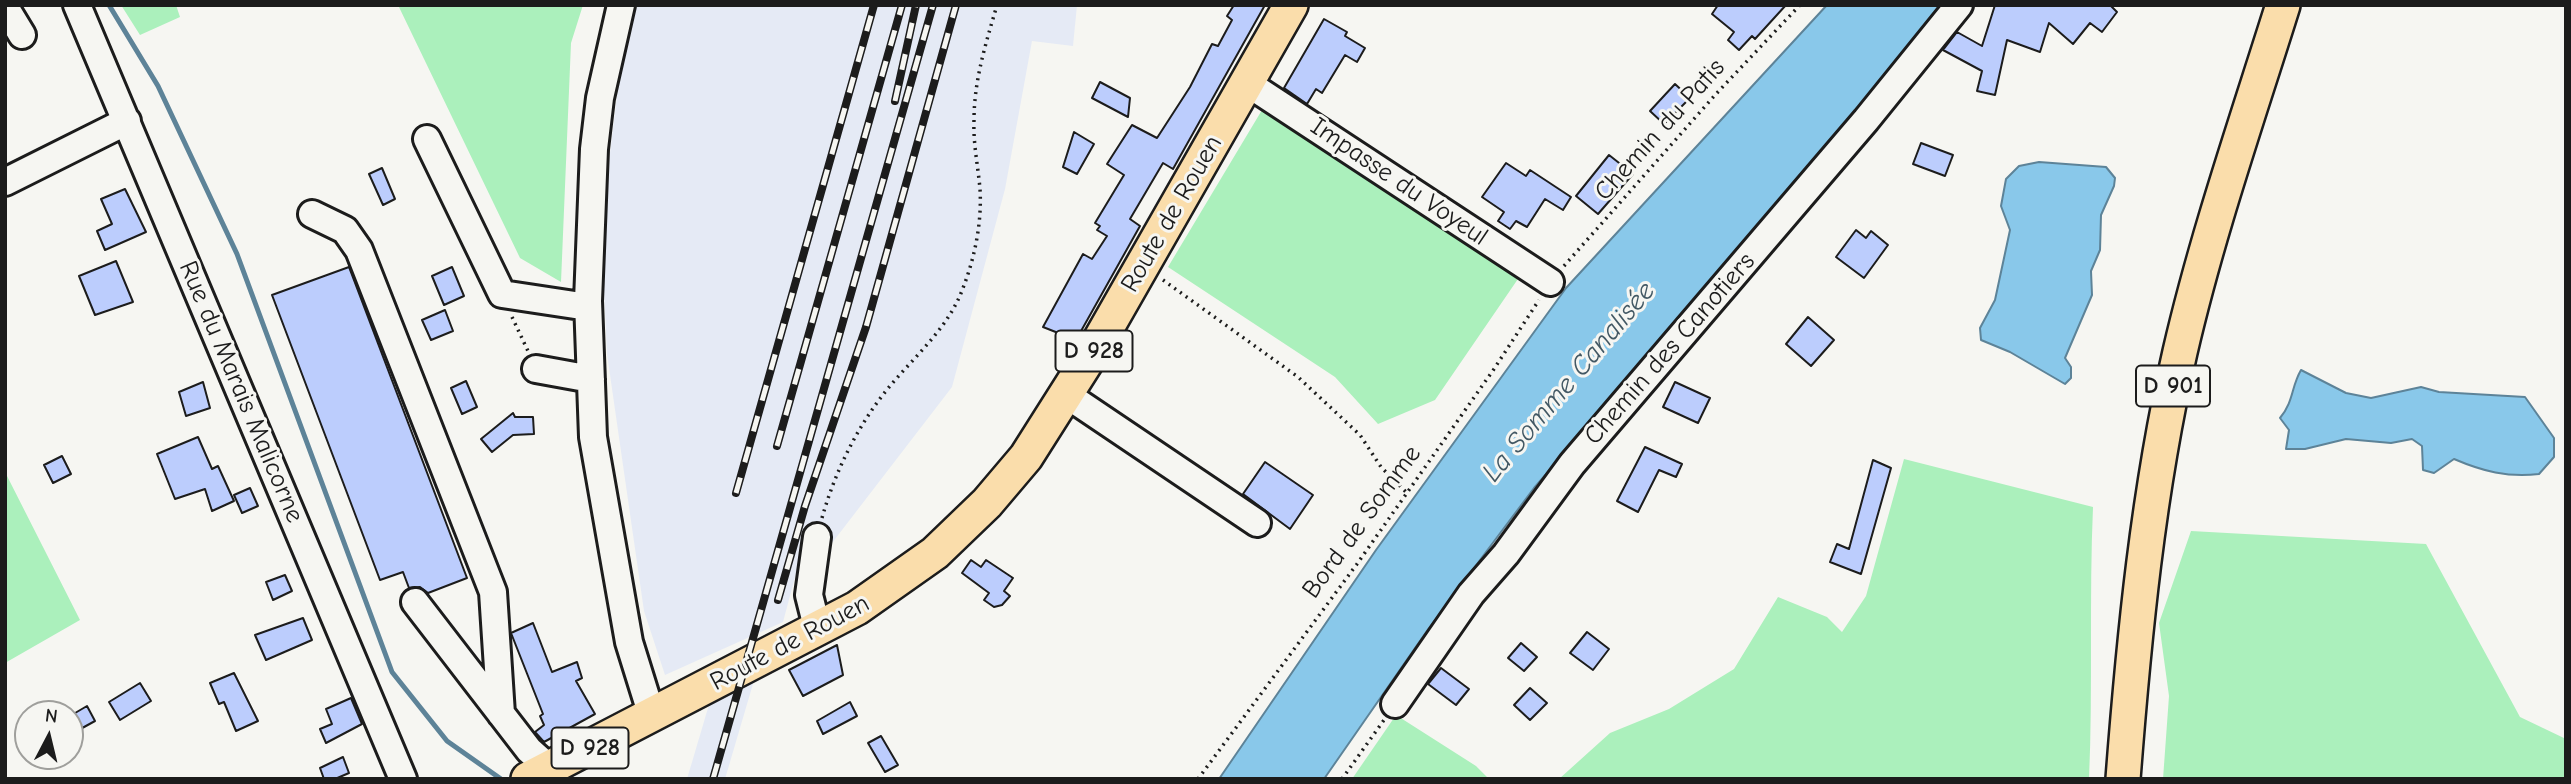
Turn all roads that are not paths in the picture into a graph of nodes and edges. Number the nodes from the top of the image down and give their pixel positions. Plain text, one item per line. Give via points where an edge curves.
1 (77, 5) edge
2 (621, 5) edge
3 (1291, 5) edge
4 (1959, 5) edge
5 (2283, 5) edge
6 (5, 7) edge
7 (22, 35) dead end
8 (1247, 83) junction
9 (127, 121) junction
10 (427, 139) dead end
11 (5, 182) edge
12 (312, 214) dead end
13 (1550, 282) road end
14 (588, 307) junction
15 (536, 369) road end
16 (591, 379) junction
17 (1067, 395) junction
18 (1257, 523) dead end
19 (817, 537) road end
20 (415, 602) dead end
21 (818, 631) junction
22 (1395, 704) road end
23 (501, 714) junction
24 (652, 716) junction
25 (538, 774) edge
26 (403, 779) edge
27 (2123, 779) edge

1 - 9 street, Rue du Marais Malicorne
2 - 14 street via 594,149
3 - 8 main road, Route de Rouen / D 928
4 - 22 street, Chemin des Canotiers via 1572,464 1471,594
5 - 27 main road, D 901 via 2208,245 2178,365 2150,518
6 - 7 street
8 - 13 street, Impasse du Voyeul
8 - 17 main road, Route de Rouen / D 928
9 - 11 street
9 - 26 street, Rue du Marais Malicorne
10 - 14 street via 502,294
12 - 23 street via 345,230 359,250 494,592
14 - 16 street
15 - 16 street
16 - 24 street via 593,437 629,642
17 - 18 street
17 - 21 main road, Route de Rouen / D 928 via 1020,464 966,524 882,592
19 - 21 street via 809,595
20 - 23 street
21 - 24 main road, Route de Rouen / D 928
23 - 25 street via 529,750
24 - 25 main road, Route de Rouen / D 928

